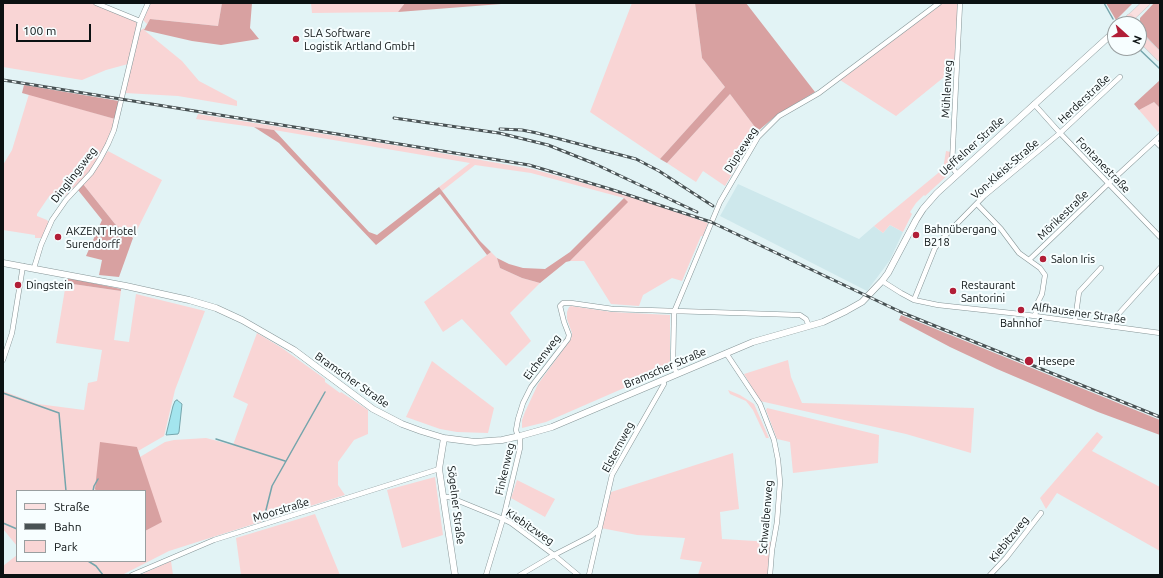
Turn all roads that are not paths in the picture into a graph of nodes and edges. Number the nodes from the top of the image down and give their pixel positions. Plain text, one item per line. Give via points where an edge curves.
1 (96, 3) edge
2 (148, 3) edge
3 (939, 3) edge
4 (960, 3) edge
5 (1146, 3) edge
6 (1134, 16) edge
7 (140, 21) junction
8 (1107, 38) edge
9 (1147, 43) edge
10 (1160, 57) edge
11 (1120, 77) dead end
12 (1034, 104) junction
13 (1060, 133) junction
14 (1160, 136) edge
15 (1155, 141) junction
16 (1160, 146) edge
17 (957, 174) junction
18 (1108, 184) junction
19 (977, 204) junction
20 (1160, 237) edge
21 (1030, 259) junction
22 (3, 263) edge
23 (23, 266) junction
24 (34, 268) junction
25 (1101, 268) dead end
26 (1160, 268) edge
27 (882, 282) junction
28 (868, 297) joint
29 (914, 300) junction
30 (674, 312) junction
31 (1035, 316) junction
32 (1075, 321) junction
33 (809, 326) junction
34 (1112, 327) junction
35 (1160, 333) edge
36 (726, 353) junction
37 (3, 360) edge
38 (677, 374) junction
39 (663, 380) junction
40 (519, 437) junction
41 (444, 438) junction
42 (439, 469) junction
43 (443, 497) junction
44 (1041, 513) dead end
45 (502, 519) junction
46 (600, 528) junction
47 (554, 555) junction
48 (132, 575) edge
49 (455, 575) edge
50 (486, 575) edge
51 (520, 575) edge
52 (578, 575) edge
53 (589, 575) edge
54 (770, 575) edge
55 (990, 575) edge

1 - 7 street
2 - 7 street, Dinglingsweg
3 - 30 street, Düpteweg via 819,93 779,116 758,137 720,202
4 - 17 street, Mühlenweg via 952,164
5 - 6 main road
7 - 24 street, Dinglingsweg via 114,130 108,144 91,172 52,220
8 - 12 street, Ueffelner Straße
9 - 10 highway
11 - 13 street, Herderstraße
12 - 13 street, Fontanestraße
12 - 17 street, Ueffelner Straße
13 - 18 street, Fontanestraße
13 - 19 street, Von-Kleist-Straße
14 - 15 street, Mörikestraße
15 - 16 street
15 - 18 street, Mörikestraße
17 - 27 street, Ueffelner Straße via 923,209
18 - 20 street, Fontanestraße
18 - 21 street, Mörikestraße
19 - 21 street via 1019,253
19 - 29 street, Von-Kleist-Straße via 938,244
21 - 31 street via 1045,275
22 - 23 street, Bramscher Straße
23 - 24 street, Bramscher Straße
23 - 37 street via 12,333
24 - 41 street, Bramscher Straße via 126,286 216,308 294,350 373,409 402,424
25 - 32 street via 1079,292
26 - 34 street via 1113,320
27 - 28 street, Ueffelner Straße
27 - 29 street, Alfhausener Straße
28 - 33 street, Bramscher Straße via 840,314
29 - 31 street, Alfhausener Straße
30 - 33 street, Eichenweg via 800,315 806,318
30 - 38 street via 673,365
30 - 40 street, Eichenweg via 563,303 560,306 569,335 522,403 516,430
31 - 32 street, Alfhausener Straße
32 - 34 street, Alfhausener Straße
33 - 36 street, Bramscher Straße via 753,342
34 - 35 street, Alfhausener Straße
36 - 38 street, Bramscher Straße
36 - 54 street, Schwalbenweg via 760,404 774,440 778,460 777,522
38 - 39 street, Bramscher Straße
39 - 40 street, Bramscher Straße via 552,427
39 - 46 street, Elsternweg via 664,384 612,476
40 - 41 street, Bramscher Straße via 475,442
40 - 45 street, Finkenweg via 520,448
41 - 42 street, Sögelner Straße
42 - 43 street, Sögelner Straße
42 - 48 street, Moorstraße via 214,540
43 - 45 street, Kiebitzweg
43 - 49 street, Sögelner Straße
44 - 55 street, Kiebitzweg
45 - 47 street, Kiebitzweg
45 - 50 street, Finkenweg
46 - 47 street via 591,536
46 - 53 street, Elsternweg
47 - 51 street
47 - 52 street, Kiebitzweg

